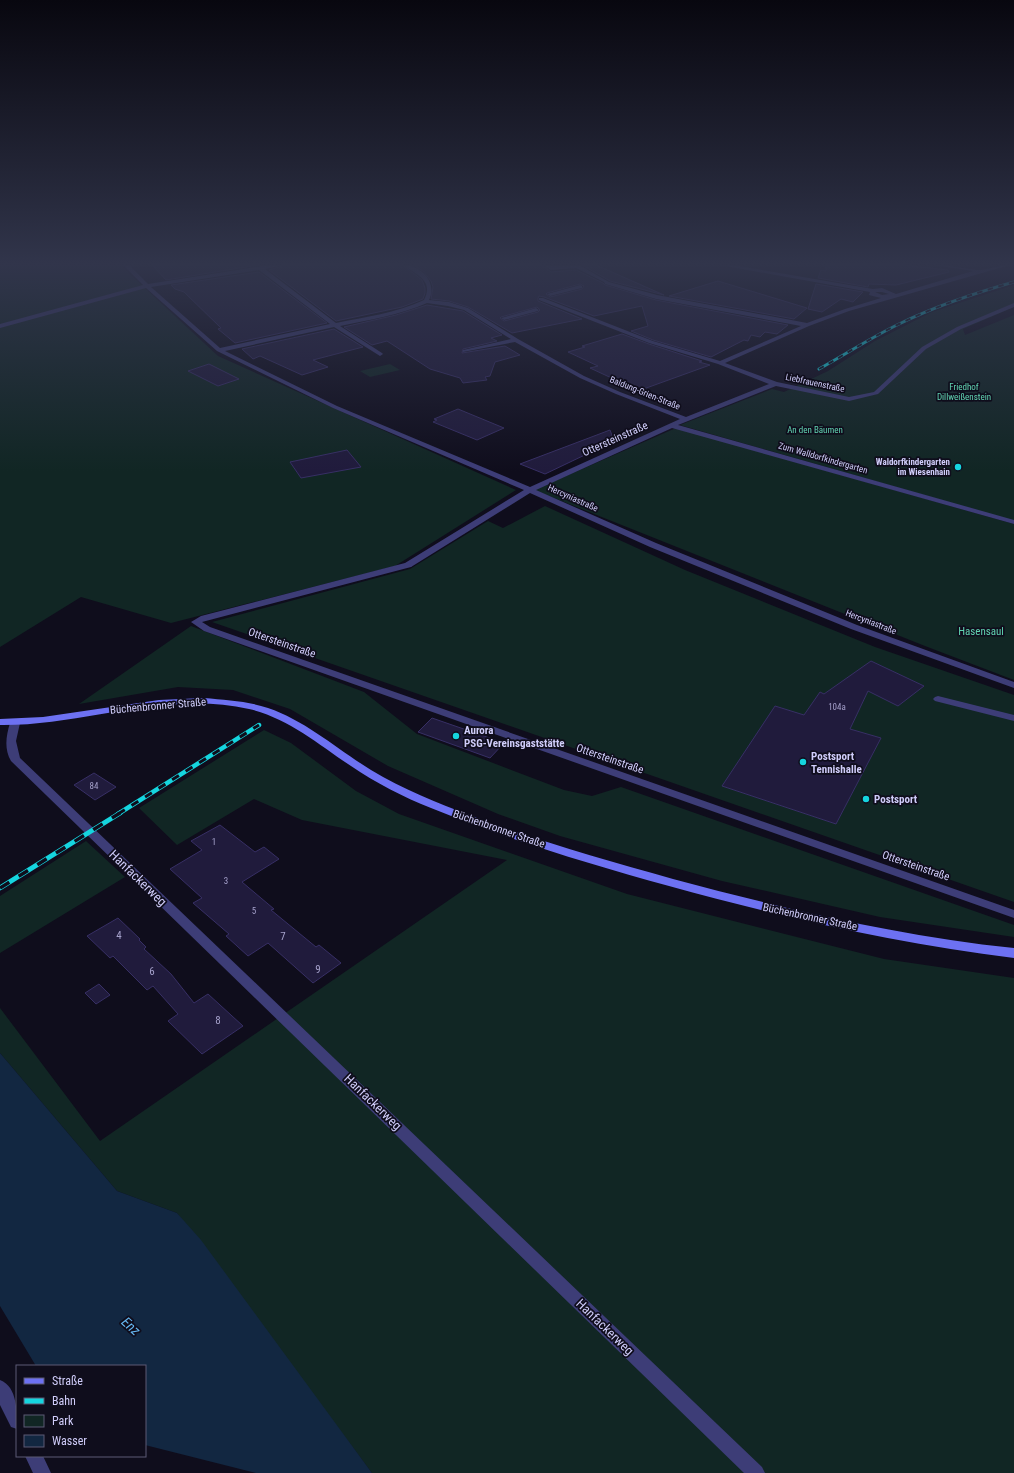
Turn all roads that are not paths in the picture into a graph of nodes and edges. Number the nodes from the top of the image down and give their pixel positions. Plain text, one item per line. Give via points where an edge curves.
1 (201, 334) edge
2 (298, 334) edge
3 (348, 334) edge
4 (506, 334) edge
5 (630, 334) edge
6 (787, 334) edge
7 (948, 334) edge
8 (516, 340) junction
9 (219, 350) junction
10 (465, 351) dead end
11 (380, 354) dead end
12 (720, 363) junction
13 (775, 384) junction
14 (686, 419) junction
15 (673, 426) junction
16 (530, 490) junction
17 (1014, 522) edge
18 (1014, 685) edge
19 (938, 698) dead end
20 (1014, 718) edge
21 (0, 722) edge
22 (15, 723) junction
23 (1014, 914) edge
24 (1014, 953) edge
25 (0, 1388) edge
26 (16, 1419) edge
27 (34, 1457) edge
28 (42, 1473) edge
29 (756, 1473) edge

1 - 9 street, Hercyniastraße
2 - 9 street
3 - 11 street
4 - 8 street, Baldung-Grien-Straße
5 - 12 street
6 - 12 street
7 - 13 street, Liebfrauenstraße via 924,348 876,393 849,399
8 - 10 street
8 - 14 street, Baldung-Grien-Straße via 618,393
9 - 16 street, Hercyniastraße via 335,407
12 - 13 street
13 - 14 street, Ottersteinstraße
14 - 15 street, Ottersteinstraße
15 - 16 street, Ottersteinstraße
15 - 17 street, Zum Walldorfkindergarten
16 - 18 street, Hercyniastraße via 847,624
16 - 23 street, Ottersteinstraße via 408,565 195,622 207,629
19 - 20 street
21 - 22 main road, Büchenbronner Straße
22 - 24 main road, Büchenbronner Straße via 175,702 216,701 253,707 274,713 299,725 358,766 402,791 435,806 576,855 731,899 808,917 947,944
22 - 29 street, Hanfackerweg via 10,747 15,758
25 - 26 street
27 - 28 street

